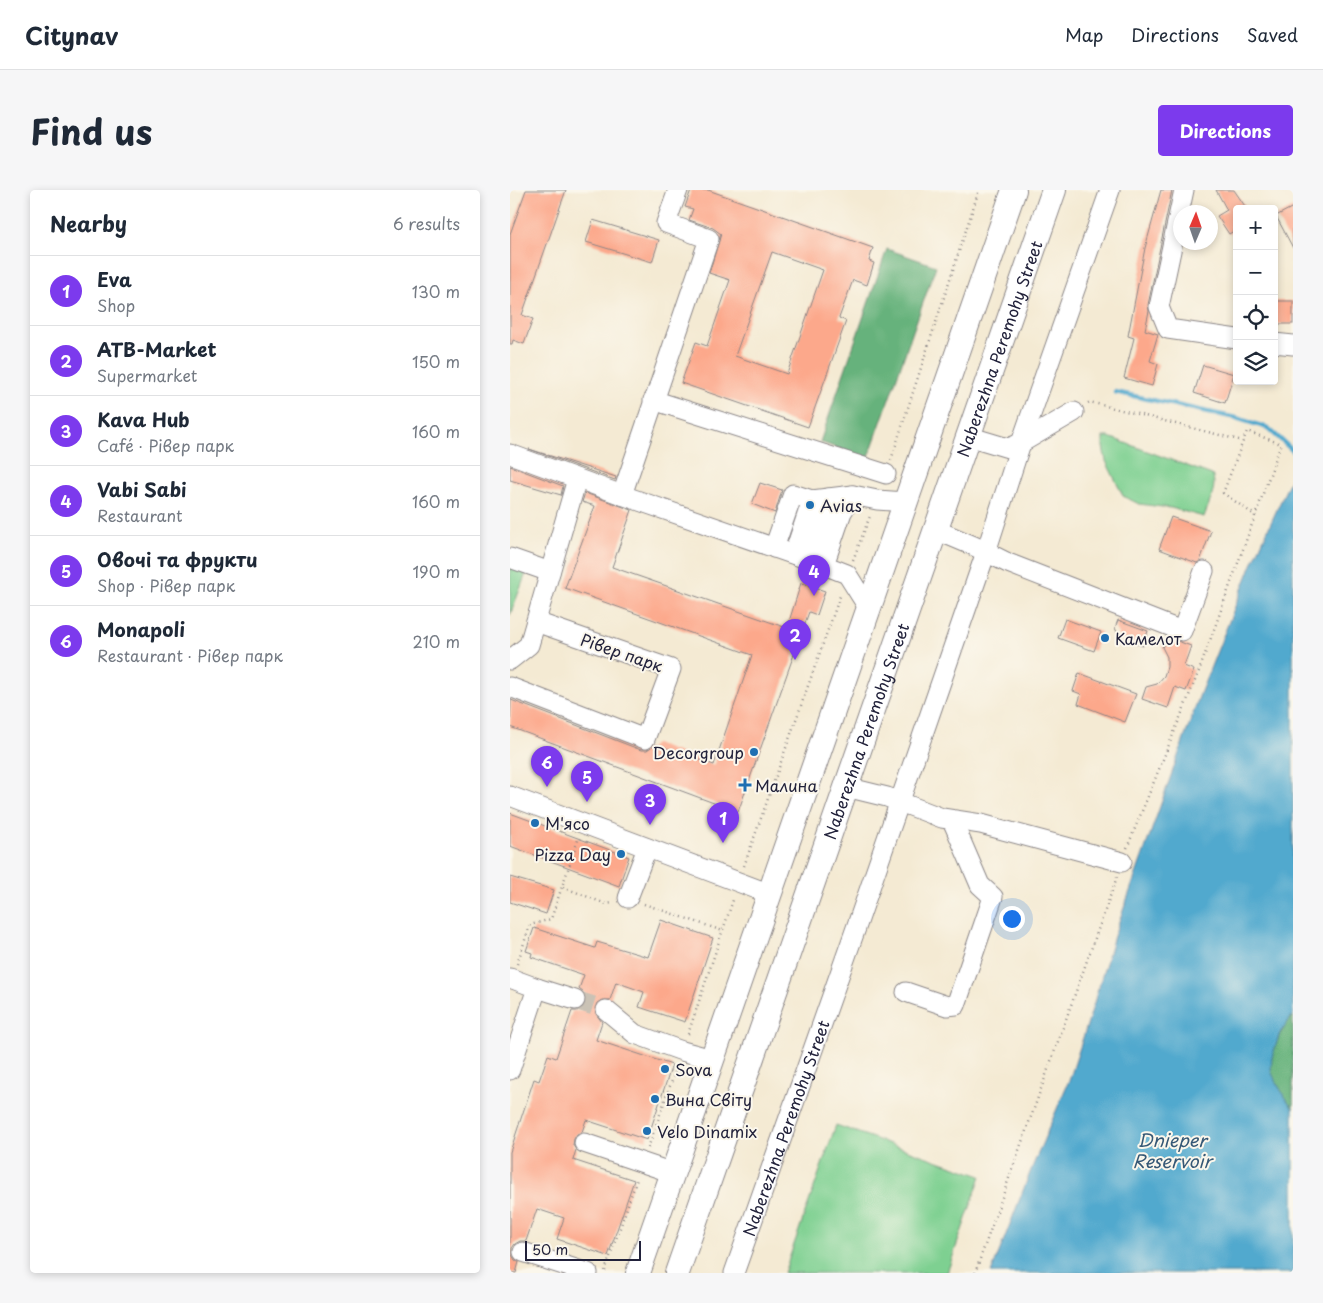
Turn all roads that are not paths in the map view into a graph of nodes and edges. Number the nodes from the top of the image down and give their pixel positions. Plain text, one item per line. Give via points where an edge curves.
1 (678, 190) edge
2 (1014, 190) edge
3 (1054, 190) edge
4 (1110, 190) edge
5 (1184, 190) edge
6 (980, 288) junction
7 (1015, 300) junction
8 (1233, 338) edge
9 (1278, 343) edge
10 (1293, 345) edge
11 (653, 400) junction
12 (1074, 412) road end
13 (968, 436) junction
14 (1021, 443) junction
15 (510, 454) edge
16 (886, 474) road end
17 (577, 478) junction
18 (622, 495) junction
19 (853, 495) junction
20 (820, 499) junction
21 (906, 502) junction
22 (936, 530) junction
23 (774, 548) junction
24 (986, 552) junction
25 (510, 558) edge
26 (809, 559) junction
27 (551, 567) junction
28 (1204, 571) dead end
29 (869, 609) junction
30 (536, 622) junction
31 (510, 660) edge
32 (510, 687) edge
33 (836, 702) junction
34 (871, 714) junction
35 (846, 787) junction
36 (510, 796) edge
37 (898, 802) junction
38 (952, 820) junction
39 (647, 848) junction
40 (1122, 862) road end
41 (770, 894) junction
42 (628, 898) dead end
43 (805, 905) junction
44 (511, 979) edge
45 (537, 988) junction
46 (906, 992) dead end
47 (575, 1000) tunnel mouth
48 (606, 1010) tunnel mouth
49 (712, 1059) junction
50 (510, 1070) edge
51 (584, 1143) dead end
52 (673, 1172) junction
53 (523, 1252) dead end
54 (588, 1273) edge
55 (638, 1273) edge
56 (677, 1273) edge
57 (734, 1273) edge

1 - 11 street via 666,223 709,239
2 - 6 main road
3 - 7 main road, Naberezhna Peremohy Street
4 - 14 street, Naberezhna Peremohy Street
5 - 8 street via 1159,307 1168,329
6 - 7 main road
6 - 21 main road
7 - 13 main road, Naberezhna Peremohy Street
9 - 10 street
11 - 16 street
11 - 18 street
12 - 14 street
13 - 14 street via 1008,448
13 - 22 main road, Naberezhna Peremohy Street
14 - 24 street, Naberezhna Peremohy Street
15 - 17 street
17 - 18 street
17 - 27 street
18 - 23 street
19 - 20 street
19 - 21 street
19 - 26 street
20 - 23 street via 793,494
20 - 26 street
21 - 29 main road
22 - 24 street
22 - 34 main road, Naberezhna Peremohy Street
23 - 26 street
24 - 28 street via 1182,631
24 - 37 street, Naberezhna Peremohy Street
25 - 27 street
26 - 29 street via 847,574
27 - 30 street
29 - 33 main road
30 - 31 street via 529,646
30 - 32 street, Рівер парк via 671,669 645,739
33 - 34 main road
33 - 41 main road
34 - 35 main road, Naberezhna Peremohy Street
35 - 37 street
35 - 43 main road, Naberezhna Peremohy Street
36 - 39 street
37 - 38 street
37 - 57 street, Naberezhna Peremohy Street
38 - 40 street via 981,824
38 - 46 street via 980,885 992,896 956,1005 947,1006
39 - 41 street
39 - 42 street
41 - 43 main road
41 - 49 main road
43 - 56 main road, Naberezhna Peremohy Street
44 - 45 street
45 - 47 street
45 - 50 street
48 - 49 street via 635,1034
49 - 52 main road
51 - 52 street
52 - 55 main road
53 - 54 street

